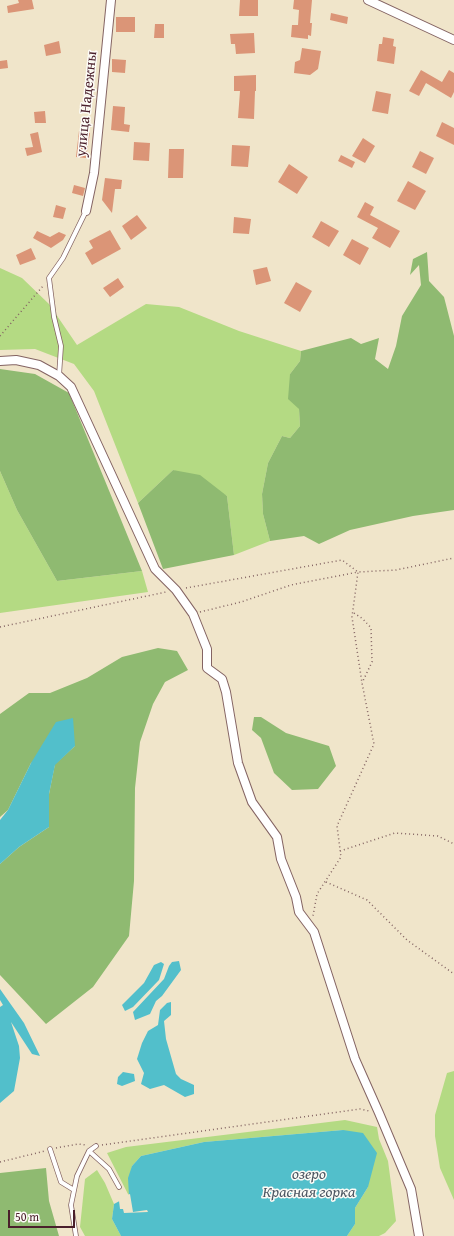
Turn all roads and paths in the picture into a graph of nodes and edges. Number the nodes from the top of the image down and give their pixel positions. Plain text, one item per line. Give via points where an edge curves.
1 (111, 0) edge
2 (368, 0) edge
3 (454, 40) edge
4 (86, 211) joint
5 (49, 278) junction
6 (0, 336) edge
7 (0, 360) edge
8 (59, 376) junction
9 (454, 558) edge
10 (358, 572) junction
11 (176, 590) junction
12 (353, 612) junction
13 (193, 614) junction
14 (0, 627) edge
15 (362, 683) junction
16 (454, 844) edge
17 (340, 851) junction
18 (326, 882) junction
19 (314, 932) junction
20 (454, 974) edge
21 (379, 1113) junction
22 (96, 1146) junction
23 (50, 1149) junction
24 (89, 1151) junction
25 (0, 1162) edge
26 (118, 1187) dead end
27 (74, 1190) junction
28 (76, 1236) edge
29 (419, 1236) edge

1 - 4 street, улица Надежны via 94,173
2 - 3 street
4 - 5 lane via 63,258
5 - 6 path
5 - 8 lane via 61,346
7 - 8 street via 16,360 39,365
8 - 11 street via 71,387 155,568
9 - 10 path via 396,570
10 - 11 path via 342,560
10 - 12 path
10 - 13 path via 291,585 241,602
11 - 13 street
11 - 14 path
12 - 15 path
12 - 15 path via 371,628 372,662
13 - 19 street via 207,649 207,668 222,679 238,763 252,802 277,836 281,859 299,912
15 - 17 path via 374,744 337,826
16 - 17 path via 438,836 395,832
17 - 18 path via 341,857
18 - 19 path via 317,894 313,913
18 - 20 path via 367,900 407,940
19 - 21 street via 355,1059
21 - 22 path via 360,1109
21 - 29 street via 411,1189
22 - 23 path via 78,1144
22 - 24 lane
23 - 25 path
23 - 27 lane via 61,1182
24 - 26 lane via 109,1170
24 - 27 lane via 77,1176
27 - 28 lane via 71,1206

